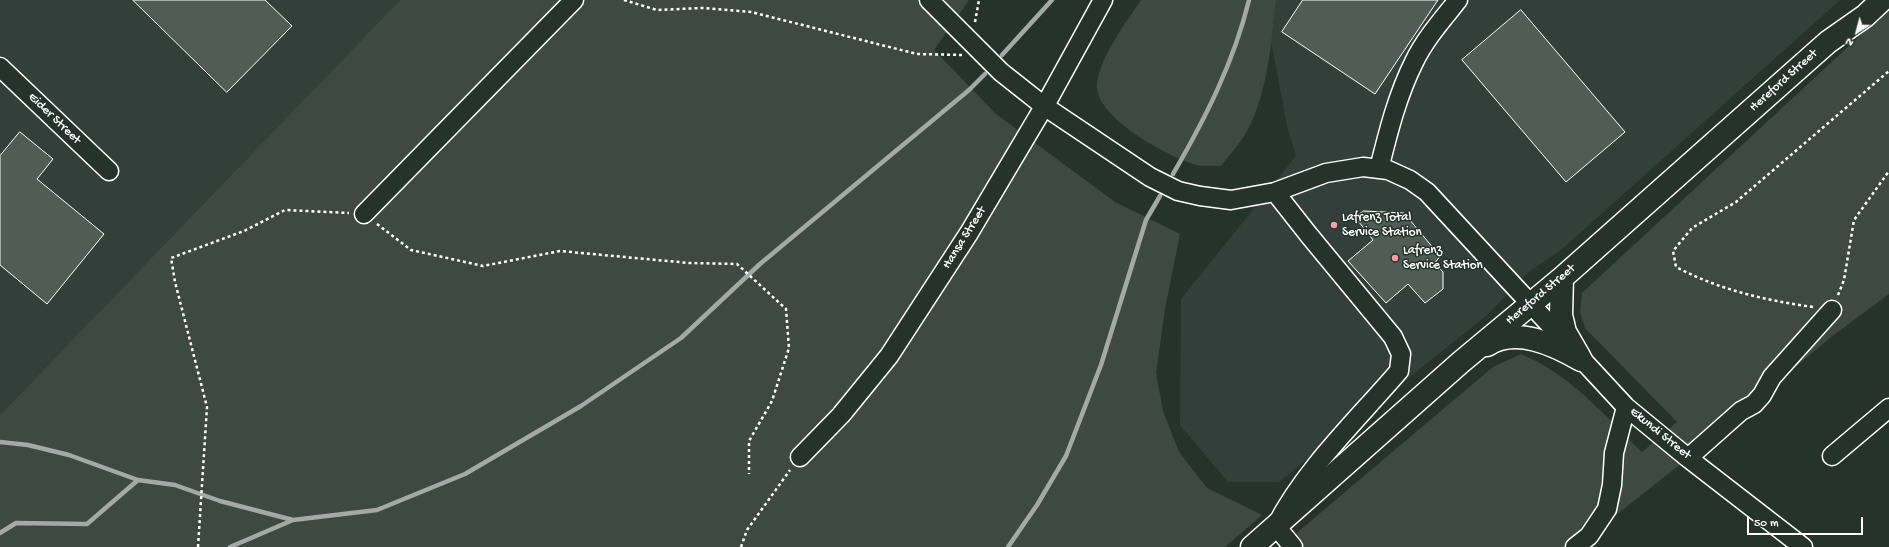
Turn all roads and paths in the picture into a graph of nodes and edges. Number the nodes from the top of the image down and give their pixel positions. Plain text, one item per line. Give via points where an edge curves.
1 (574, 0) edge
2 (624, 0) edge
3 (929, 0) edge
4 (1103, 0) edge
5 (1458, 0) edge
6 (1862, 0) edge
7 (1882, 0) edge
8 (1828, 42) junction
9 (984, 56) junction
10 (0, 67) edge
11 (1889, 71) edge
12 (1044, 106) junction
13 (1379, 169) junction
14 (109, 171) dead end
15 (1889, 171) edge
16 (1275, 192) junction
17 (364, 214) junction
18 (1562, 278) junction
19 (1532, 304) junction
20 (1832, 310) junction
21 (1581, 360) junction
22 (1461, 362) junction
23 (1626, 407) junction
24 (1889, 408) edge
25 (1832, 456) dead end
26 (800, 457) joint
27 (1688, 458) junction
28 (749, 474) dead end
29 (1276, 526) junction
30 (198, 547) edge
31 (741, 547) edge
32 (1252, 547) edge
33 (1293, 547) edge
34 (1575, 547) edge
35 (1803, 547) edge

1 - 17 street
2 - 9 path via 657,10 702,8 752,12 917,54
3 - 9 street, Ekundi Street
4 - 12 street, Hansa Street
5 - 13 street via 1430,35 1414,62 1396,105
6 - 8 main road, Hereford Street
7 - 8 main road, Hereford Street via 1865,16
8 - 18 main road, Hereford Street
9 - 12 street, Ekundi Street
10 - 14 street, Eider Street
11 - 20 path via 1736,202 1692,228 1673,251 1676,267 1703,281 1771,301
12 - 16 street, Ekundi Street via 1150,177 1178,191 1231,200
12 - 26 street, Hansa Street via 969,233 889,356 841,415
13 - 16 street, Ekundi Street via 1363,168 1326,173
13 - 19 street, Ekundi Street via 1388,170 1410,180 1427,192
15 - 20 path via 1854,220 1844,280
16 - 29 street via 1393,337 1401,354 1399,371 1306,478 1288,503
17 - 28 path via 411,250 483,266 560,251 689,263 737,264 786,309 789,348 772,401 749,441
17 - 30 path via 285,210 244,231 171,258 207,407
18 - 19 main road, Hereford Street
18 - 21 main road via 1560,315 1565,332
19 - 21 street, Ekundi Street
19 - 22 main road, Hereford Street
20 - 27 street via 1772,377 1754,404 1741,411
21 - 22 main road via 1558,346 1532,339 1511,338 1492,342
21 - 23 street, Ekundi Street
22 - 29 main road, Hereford Street
23 - 27 street, Ekundi Street
23 - 34 street via 1614,453 1607,509 1588,536
24 - 25 street
26 - 31 path via 747,530
27 - 35 street, Ekundi Street
29 - 32 main road, Hereford Street
29 - 33 street

